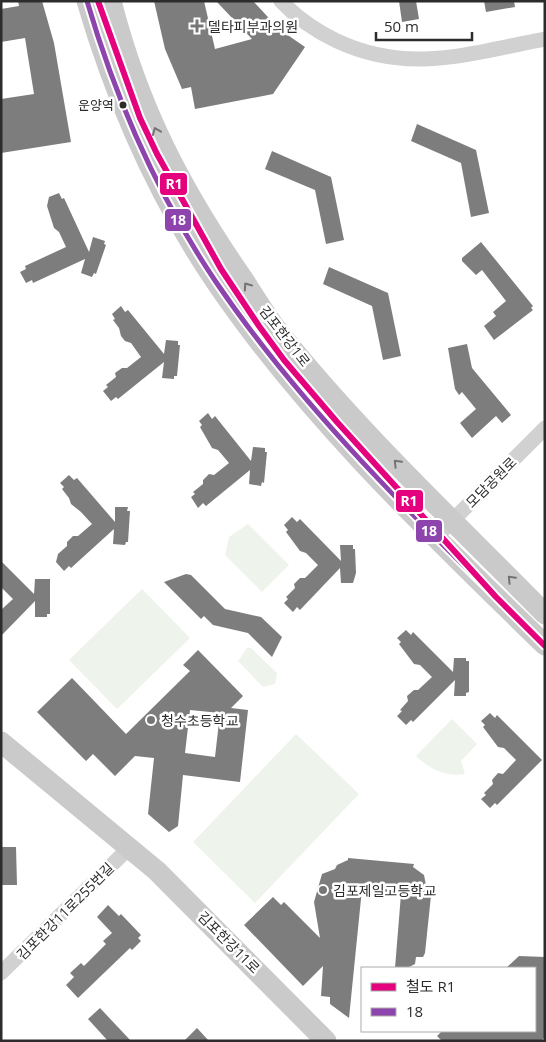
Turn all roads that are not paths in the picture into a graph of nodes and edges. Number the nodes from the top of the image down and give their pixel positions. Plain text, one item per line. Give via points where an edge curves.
1 (87, 1) edge
2 (111, 1) edge
3 (281, 1) edge
4 (545, 39) edge
5 (545, 428) edge
6 (452, 521) junction
7 (437, 536) junction
8 (545, 614) edge
9 (545, 644) edge
10 (1, 742) edge
11 (129, 848) junction
12 (1, 974) edge
13 (319, 1041) edge
14 (326, 1041) edge

1 - 7 street, 김포한강1로 via 116,90 152,170 215,280 254,335 326,422
6 -> 2 street, 김포한강1로 via 320,381 276,328 221,248 161,145 129,65
3 - 4 street via 312,28 328,37 392,59 435,59
5 - 6 street, 모담공원로
6 - 7 street, 모담공원로
8 -> 6 street, 김포한강1로
7 - 9 street, 김포한강1로
10 - 11 street, 김포한강11로
11 - 12 street, 김포한강11로255번길
11 - 13 street, 김포한강11로
11 - 14 street, 김포한강11로 via 157,870

